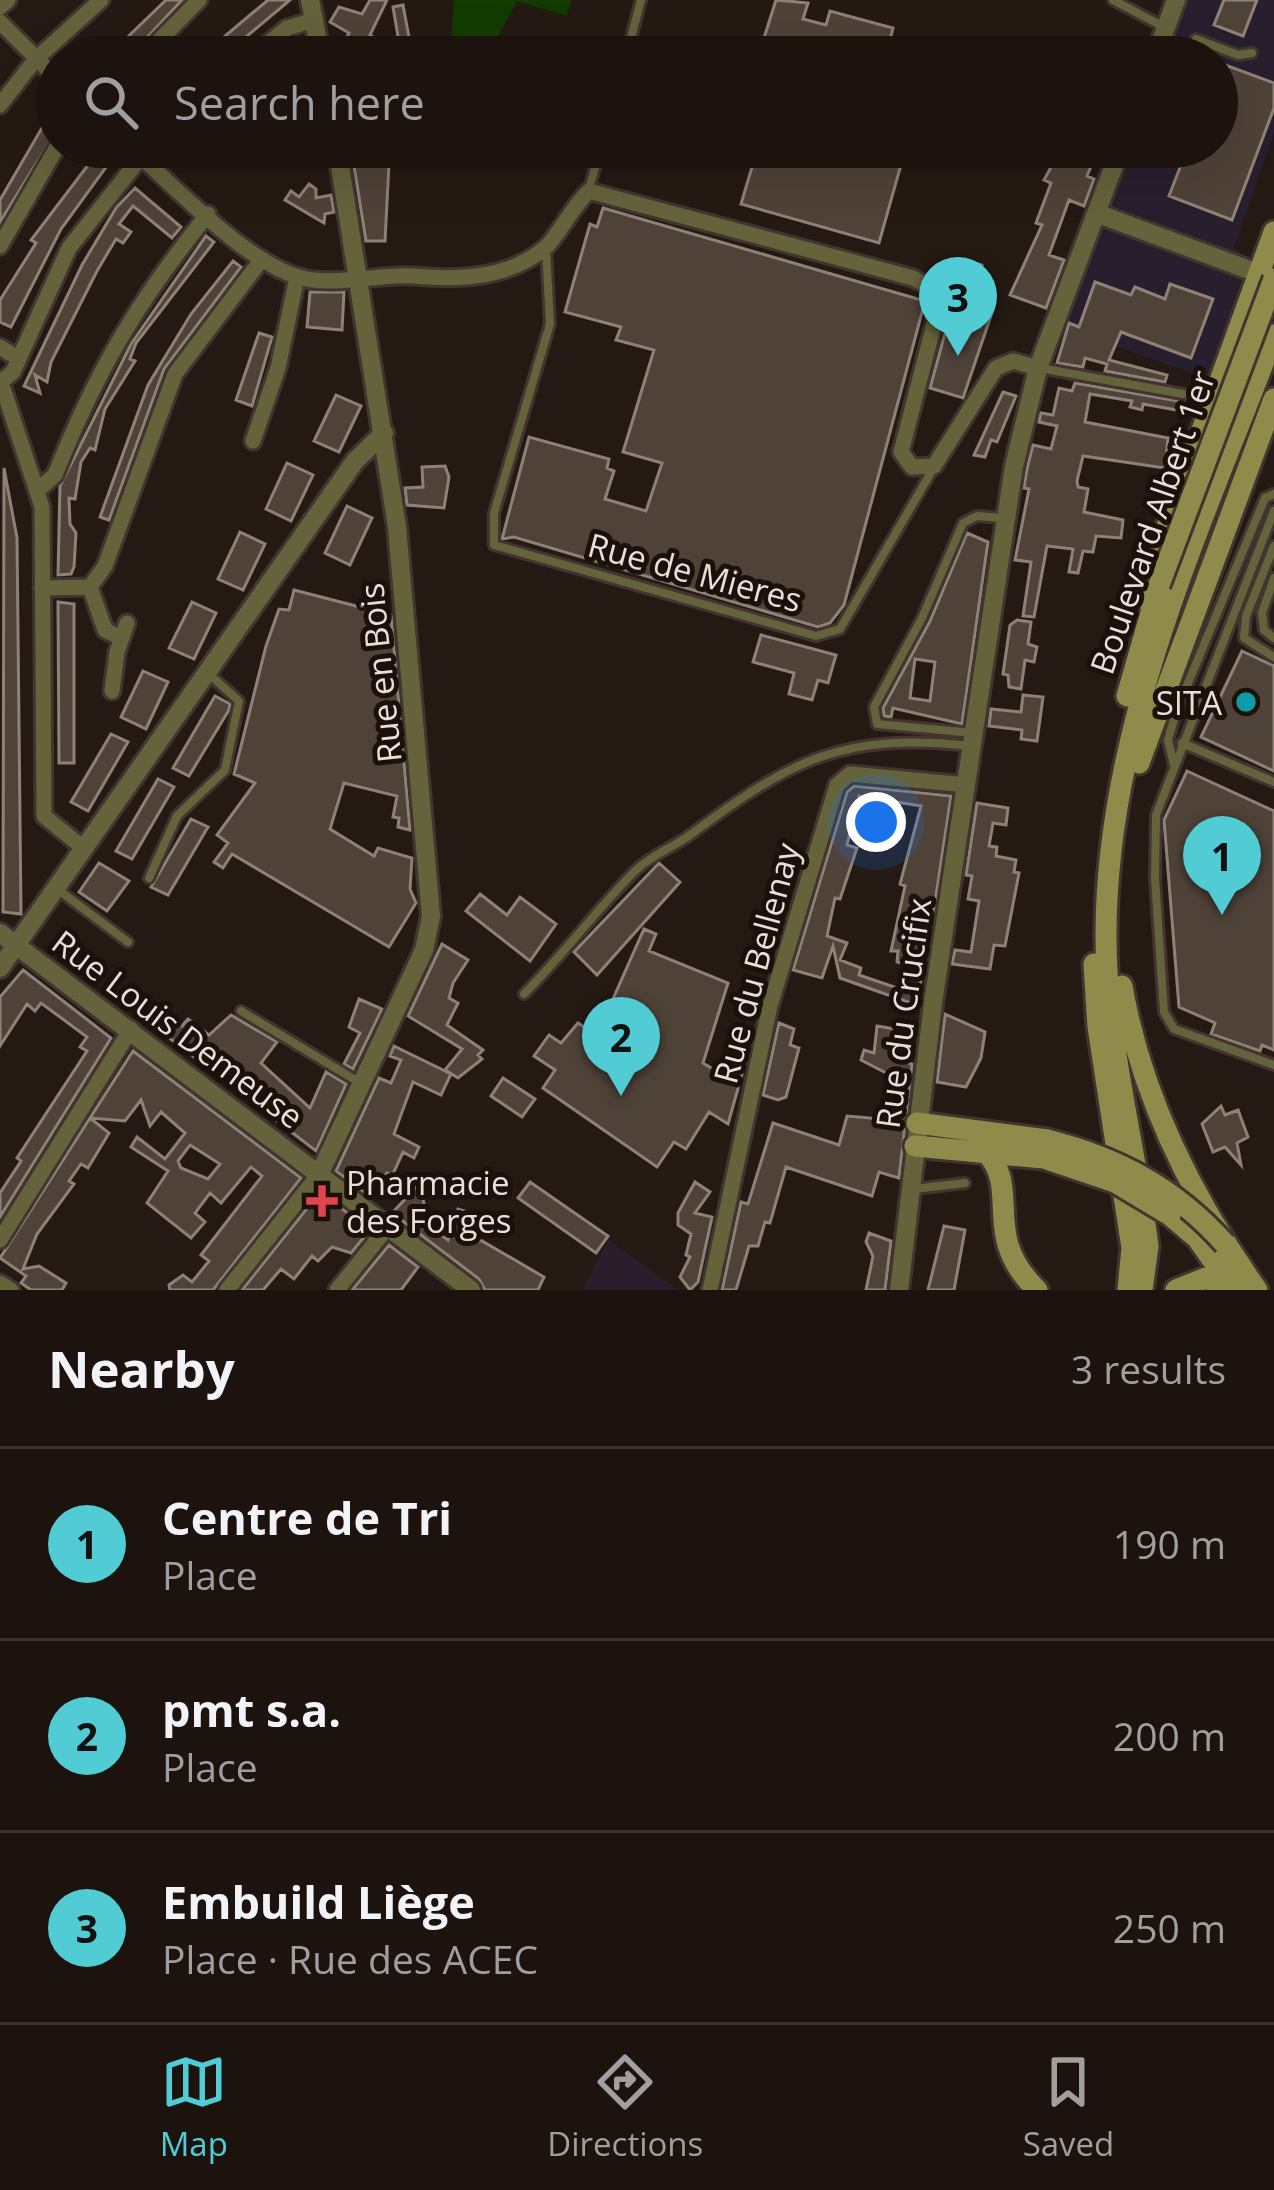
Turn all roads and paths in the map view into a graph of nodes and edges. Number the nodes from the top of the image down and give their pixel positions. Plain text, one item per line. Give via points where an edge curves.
1 (8, 0) edge
2 (101, 0) edge
3 (199, 0) edge
4 (310, 0) edge
5 (641, 0) edge
6 (1113, 0) edge
7 (1176, 0) edge
8 (0, 7) edge
9 (314, 20) junction
10 (0, 22) edge
11 (1166, 28) junction
12 (61, 36) edge
13 (164, 36) edge
14 (277, 36) edge
15 (317, 36) edge
16 (632, 36) edge
17 (1163, 36) edge
18 (1252, 53) dead end
19 (1238, 55) edge
20 (36, 59) joint
21 (0, 105) edge
22 (45, 168) edge
23 (127, 168) edge
24 (159, 168) edge
25 (342, 168) edge
26 (595, 168) edge
27 (1113, 168) edge
28 (589, 191) junction
29 (1096, 213) junction
30 (208, 214) junction
31 (1274, 232) edge
32 (0, 245) edge
33 (546, 248) junction
34 (262, 259) junction
35 (1266, 276) edge
36 (297, 278) junction
37 (362, 283) junction
38 (1274, 335) edge
39 (0, 347) edge
40 (16, 357) junction
41 (1039, 368) junction
42 (1, 381) edge
43 (1183, 394) dead end
44 (1274, 399) edge
45 (384, 433) junction
46 (253, 441) dead end
47 (934, 466) junction
48 (39, 489) junction
49 (1274, 494) edge
50 (1274, 511) edge
51 (1006, 518) junction
52 (1274, 546) edge
53 (1274, 578) edge
54 (90, 587) junction
55 (42, 588) junction
56 (1168, 589) junction
57 (1274, 638) edge
58 (1274, 657) edge
59 (206, 672) junction
60 (112, 691) dead end
61 (1121, 724) junction
62 (974, 740) junction
63 (1182, 743) junction
64 (1174, 765) junction
65 (1274, 782) edge
66 (967, 785) junction
67 (1115, 832) junction
68 (82, 847) junction
69 (149, 878) dead end
70 (56, 888) junction
71 (1108, 891) junction
72 (0, 933) edge
73 (128, 942) dead end
74 (17, 945) junction
75 (0, 968) edge
76 (524, 994) dead end
77 (241, 1010) dead end
78 (130, 1029) junction
79 (1274, 1065) edge
80 (362, 1084) junction
81 (916, 1134) junction
82 (985, 1151) junction
83 (1042, 1152) junction
84 (320, 1173) junction
85 (1003, 1181) junction
86 (965, 1183) dead end
87 (909, 1188) junction
88 (387, 1228) junction
89 (1004, 1235) junction
90 (0, 1240) edge
91 (1225, 1244) junction
92 (1149, 1255) junction
93 (0, 1283) edge
94 (10, 1290) edge
95 (227, 1290) edge
96 (337, 1290) edge
97 (471, 1290) edge
98 (710, 1290) edge
99 (899, 1290) edge
100 (1037, 1290) edge
101 (1056, 1290) edge
102 (1128, 1290) edge
103 (1142, 1290) edge
104 (1154, 1290) edge
105 (1176, 1290) edge
106 (1234, 1290) edge
107 (1257, 1290) edge

1 - 8 street
2 - 12 street
3 - 13 street
4 - 9 street
5 - 16 lane
6 - 11 lane
7 - 11 street
9 - 14 street
9 - 15 street
10 - 20 street
11 - 17 street
18 - 19 lane
20 - 21 street
22 - 32 street
23 - 40 street via 69,248
24 - 30 street
25 - 37 street, Rue en Bois
26 - 28 lane
27 - 29 street, Rue du Crucifix
28 - 33 street
28 - 47 street via 933,289 939,305 901,452 912,467
29 - 35 street
29 - 41 street, Rue du Crucifix
30 - 34 street
30 - 48 street via 140,299 55,475
31 - 35 main road
33 - 37 street via 489,275
33 - 47 lane, Rue de Mieres via 550,324 494,513 494,544 510,554 816,636 839,628
34 - 36 street
34 - 54 street via 175,374 105,566
35 - 56 main road, Boulevard Albert 1er, bridge
35 - 61 main road via 1144,588
36 - 37 street
36 - 46 street
37 - 45 street, Rue en Bois
38 - 56 main road, Boulevard Albert 1er
39 - 40 street
40 - 42 street
41 - 43 lane
41 - 47 street, Rue de Mieres via 1012,361 996,368
41 - 51 street, Rue du Crucifix
42 - 48 street
44 - 67 main road
45 - 59 street
45 - 80 street, Rue en Bois via 431,916 424,950
48 - 55 street
49 - 64 lane via 1265,498 1176,712 1168,740
50 - 63 lane
51 - 62 street, Rue du Crucifix
51 - 62 lane via 963,523 874,707 877,724
52 - 58 lane via 1244,638
53 - 57 lane via 1262,613
54 - 55 street
54 - 60 street via 105,630 124,630
55 - 68 street via 44,816
56 - 61 main road, Boulevard Albert 1er
56 - 67 main road, Boulevard Albert 1er
59 - 68 street
59 - 69 lane via 238,701 225,770 177,816
61 - 102 main road, Boulevard Albert 1er via 1103,818 1093,947 1132,1249
62 - 66 street, Rue du Crucifix
62 - 76 lane via 887,742 806,758 662,848
63 - 64 lane
63 - 65 lane
64 - 79 lane via 1156,814 1164,1012 1174,1029
66 - 81 street, Rue du Crucifix
66 - 98 street, Rue du Bellenay via 850,774 837,785 770,1006
67 - 71 main road, Boulevard Albert 1er
68 - 70 street
70 - 73 lane
70 - 74 street
71 - 91 main road, bridge via 1126,1006 1157,1110
71 - 92 main road, Boulevard Albert 1er via 1111,1003
72 - 74 street, Rue Louis Demeuse
74 - 75 street
74 - 78 street, Rue Louis Demeuse
77 - 80 lane
78 - 84 street, Rue Louis Demeuse
78 - 90 street
80 - 84 street, Rue en Bois
81 - 82 main road
81 - 83 main road
81 - 87 street, Rue du Crucifix
82 - 83 main road
82 - 85 main road
83 - 85 main road
83 - 91 main road, bridge via 1104,1156 1139,1173
83 - 106 main road, bridge via 1147,1199 1197,1238
84 - 88 street, Rue Louis Demeuse
84 - 95 street
85 - 89 main road
86 - 87 lane
87 - 99 street, Rue du Crucifix
88 - 96 street
88 - 97 street, Rue Louis Demeuse
89 - 100 main road via 1013,1265
89 - 101 main road
91 - 107 main road
92 - 103 main road, Boulevard Albert 1er
92 - 104 main road
93 - 94 street
105 - 106 main road via 1206,1278

